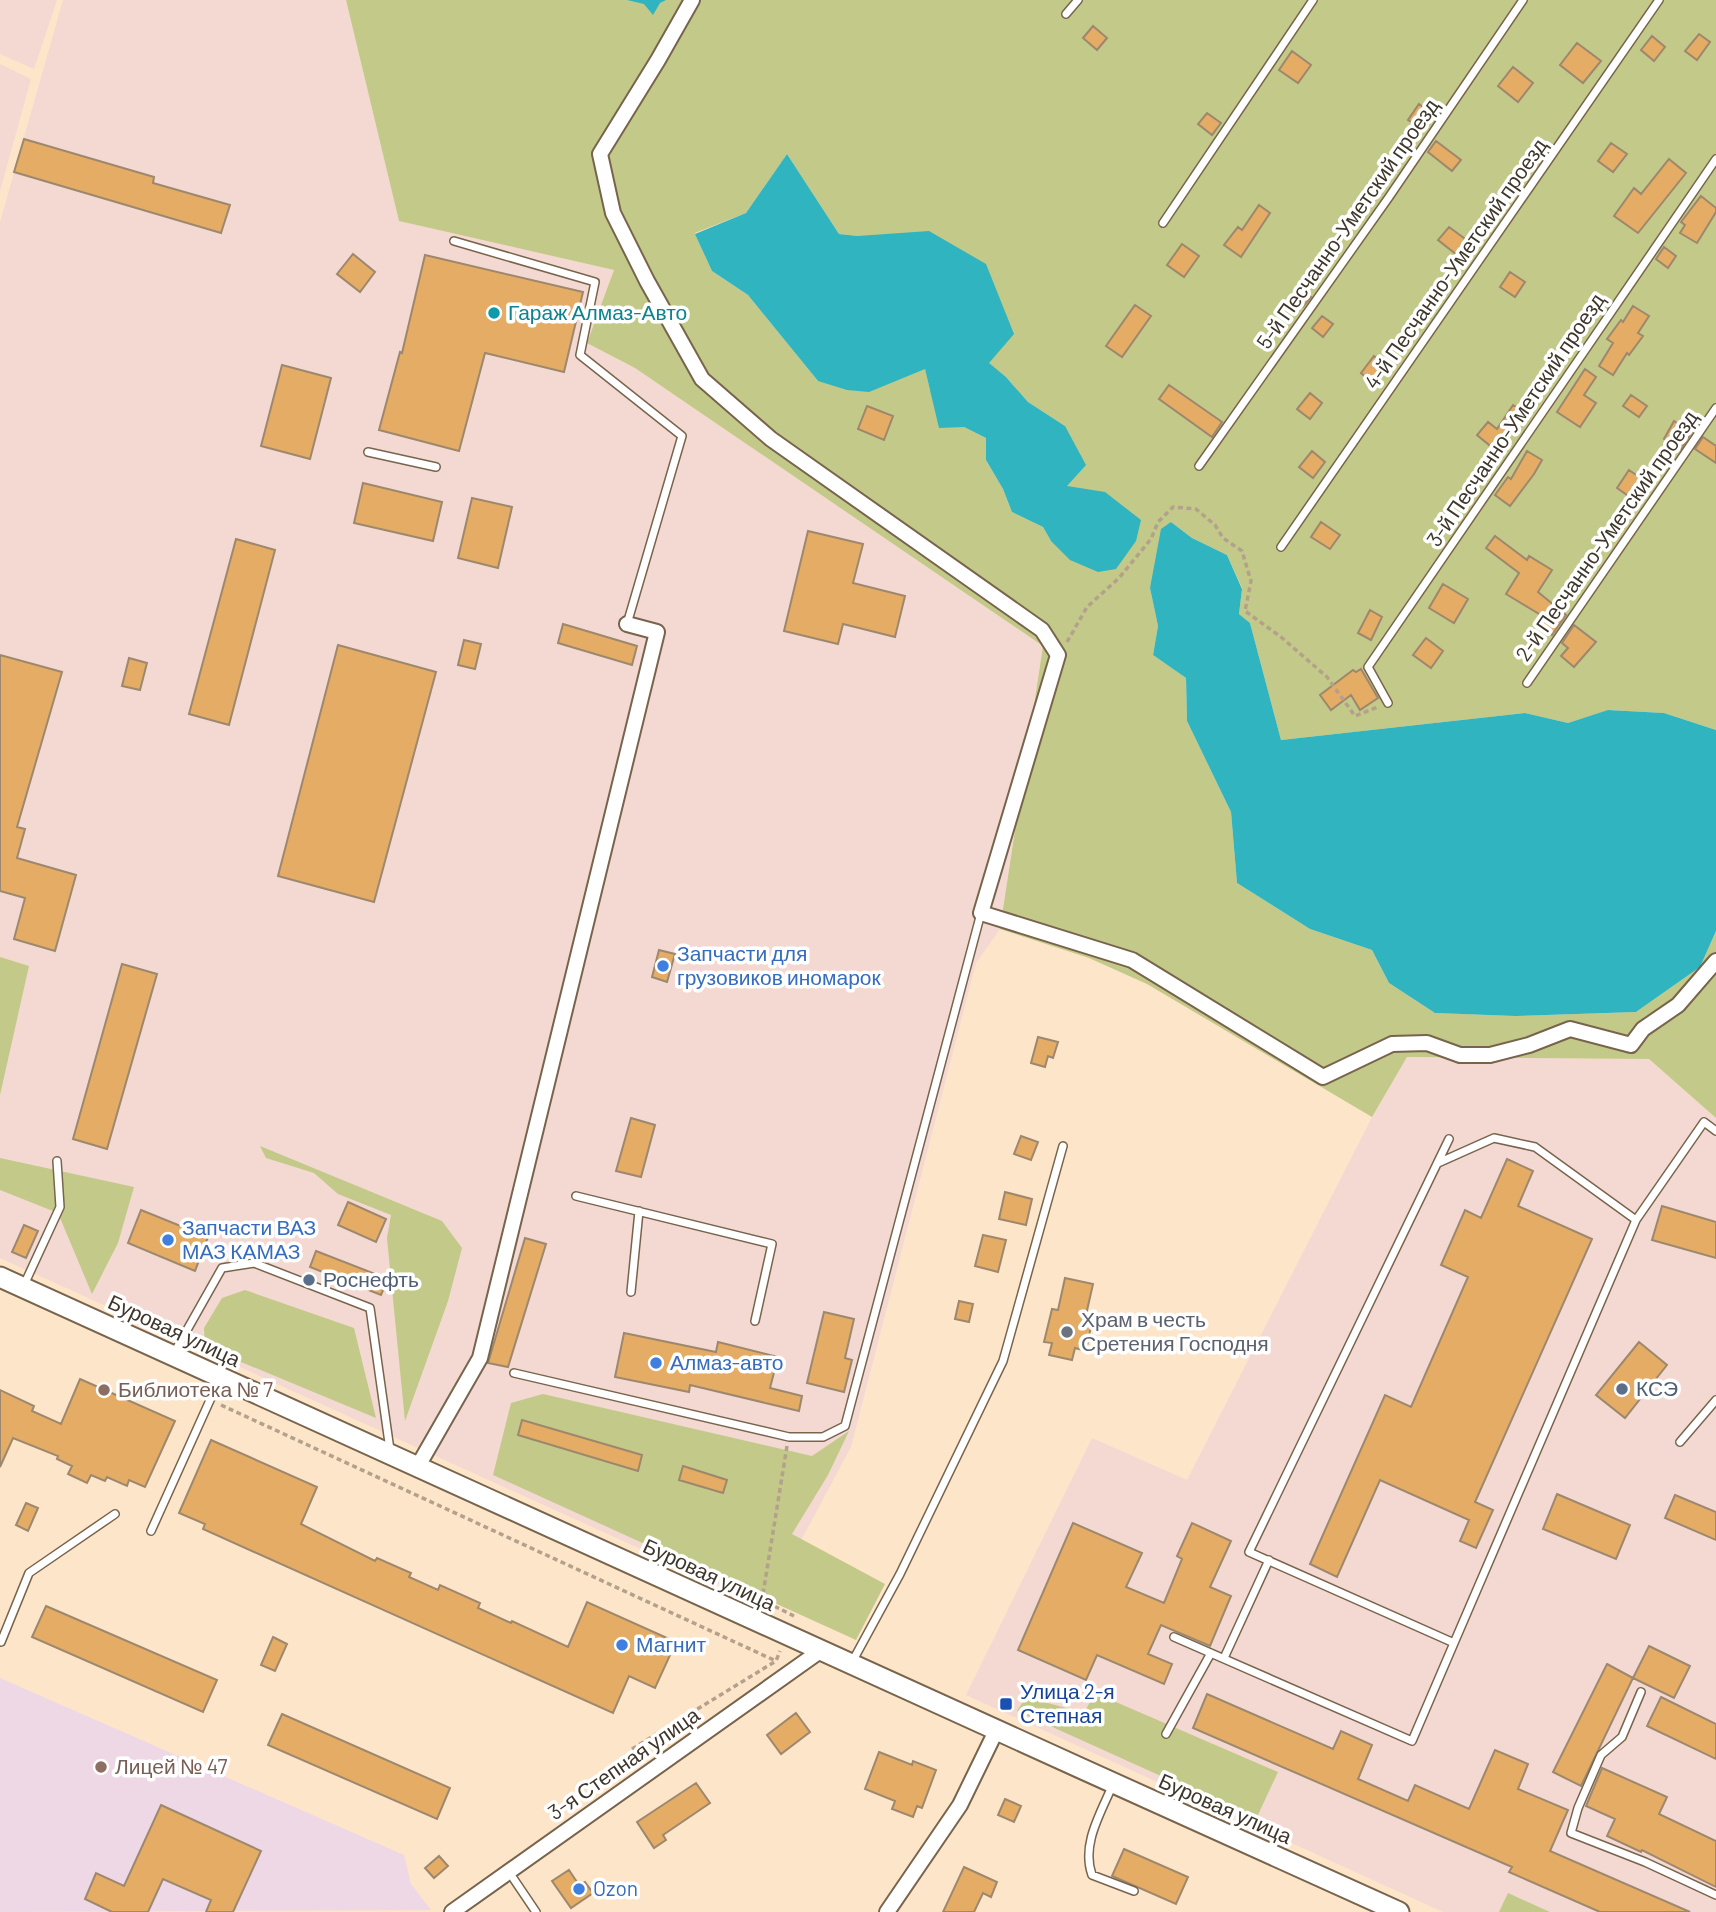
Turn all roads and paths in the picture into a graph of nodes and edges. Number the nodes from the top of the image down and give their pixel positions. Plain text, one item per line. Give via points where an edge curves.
1 (692, 0) edge
2 (1078, 0) edge
3 (1313, 0) edge
4 (1523, 0) edge
5 (1659, 0) edge
6 (1066, 14) dead end
7 (1716, 159) edge
8 (1163, 223) dead end
9 (453, 241) dead end
10 (1716, 408) edge
11 (368, 452) dead end
12 (1199, 466) dead end
13 (436, 467) dead end
14 (1282, 547) dead end
15 (627, 624) joint
16 (1058, 656) junction
17 (1527, 683) dead end
18 (1388, 704) joint
19 (981, 913) junction
20 (1716, 961) edge
21 (1716, 1131) edge
22 (1449, 1139) dead end
23 (1063, 1146) dead end
24 (57, 1161) dead end
25 (1437, 1163) junction
26 (576, 1196) dead end
27 (639, 1211) junction
28 (1636, 1220) junction
29 (0, 1277) edge
30 (22, 1287) junction
31 (631, 1292) dead end
32 (755, 1321) dead end
33 (172, 1356) junction
34 (514, 1373) dead end
35 (221, 1378) junction
36 (210, 1400) junction
37 (1716, 1400) edge
38 (789, 1437) junction
39 (1680, 1442) dead end
40 (391, 1454) junction
41 (418, 1466) junction
42 (115, 1514) dead end
43 (151, 1531) dead end
44 (1269, 1560) junction
45 (786, 1636) junction
46 (1174, 1637) dead end
47 (1, 1642) edge
48 (1454, 1643) junction
49 (820, 1651) junction
50 (1211, 1653) junction
51 (1224, 1658) junction
52 (776, 1661) junction
53 (851, 1664) junction
54 (1642, 1692) dead end
55 (996, 1731) junction
56 (1166, 1734) dead end
57 (632, 1749) dead end
58 (1114, 1784) junction
59 (509, 1872) junction
60 (1134, 1891) dead end
61 (1716, 1895) edge
62 (452, 1912) edge
63 (536, 1912) edge
64 (887, 1912) edge
65 (1399, 1912) edge

1 - 16 street via 600,154 613,213 646,281 702,379 771,439 1042,631
2 - 6 lane
3 - 8 lane
4 - 12 lane, 5-й Песчанно-Уметский проезд
5 - 14 lane, 4-й Песчанно-Уметский проезд
7 - 18 lane, 3-й Песчанно-Уметский проезд via 1368,667
9 - 15 lane via 595,282 580,355 682,436
10 - 17 lane, 2-й Песчанно-Уметский проезд
11 - 13 lane
15 - 41 street via 657,632 480,1358
16 - 18 path via 1087,607 1119,578 1151,539 1158,522 1178,506 1196,509 1242,551 1251,581 1245,611 1327,677 1355,716
16 - 19 street
19 - 20 street via 1132,960 1322,1077 1392,1044 1427,1043 1460,1055 1490,1055 1570,1029 1630,1045 1643,1029 1678,1005
19 - 38 lane via 845,1426 823,1437
21 - 28 lane via 1704,1122
22 - 25 lane
23 - 53 lane via 1003,1361
24 - 30 lane via 60,1207
25 - 28 lane via 1494,1138 1535,1147
25 - 44 lane via 1250,1552
26 - 27 lane
27 - 31 lane
27 - 32 lane via 772,1244
28 - 48 lane
29 - 30 main road, Буровая улица
30 - 33 main road, Буровая улица
33 - 35 main road, Буровая улица
33 - 40 lane via 222,1268 254,1263 370,1308
34 - 38 lane
35 - 36 lane
35 - 40 main road, Буровая улица
36 - 43 lane
36 - 52 path
37 - 39 lane
38 - 45 path via 762,1600 795,1616
40 - 41 main road, Буровая улица
41 - 45 main road, Буровая улица
42 - 47 lane via 29,1573
44 - 48 lane
44 - 51 lane
45 - 49 main road, Буровая улица
45 - 52 path
46 - 50 lane
48 - 51 lane via 1412,1741
49 - 53 main road, Буровая улица
49 - 59 street, 3-я Степная улица
50 - 51 lane
50 - 56 lane
52 - 57 path
53 - 55 main road, Буровая улица
54 - 61 lane via 1622,1737 1601,1755 1571,1833
55 - 58 main road, Буровая улица
55 - 64 street via 960,1805
58 - 60 lane via 1090,1839 1087,1861 1092,1875
58 - 65 main road, Буровая улица
59 - 62 street, 3-я Степная улица
59 - 63 lane

